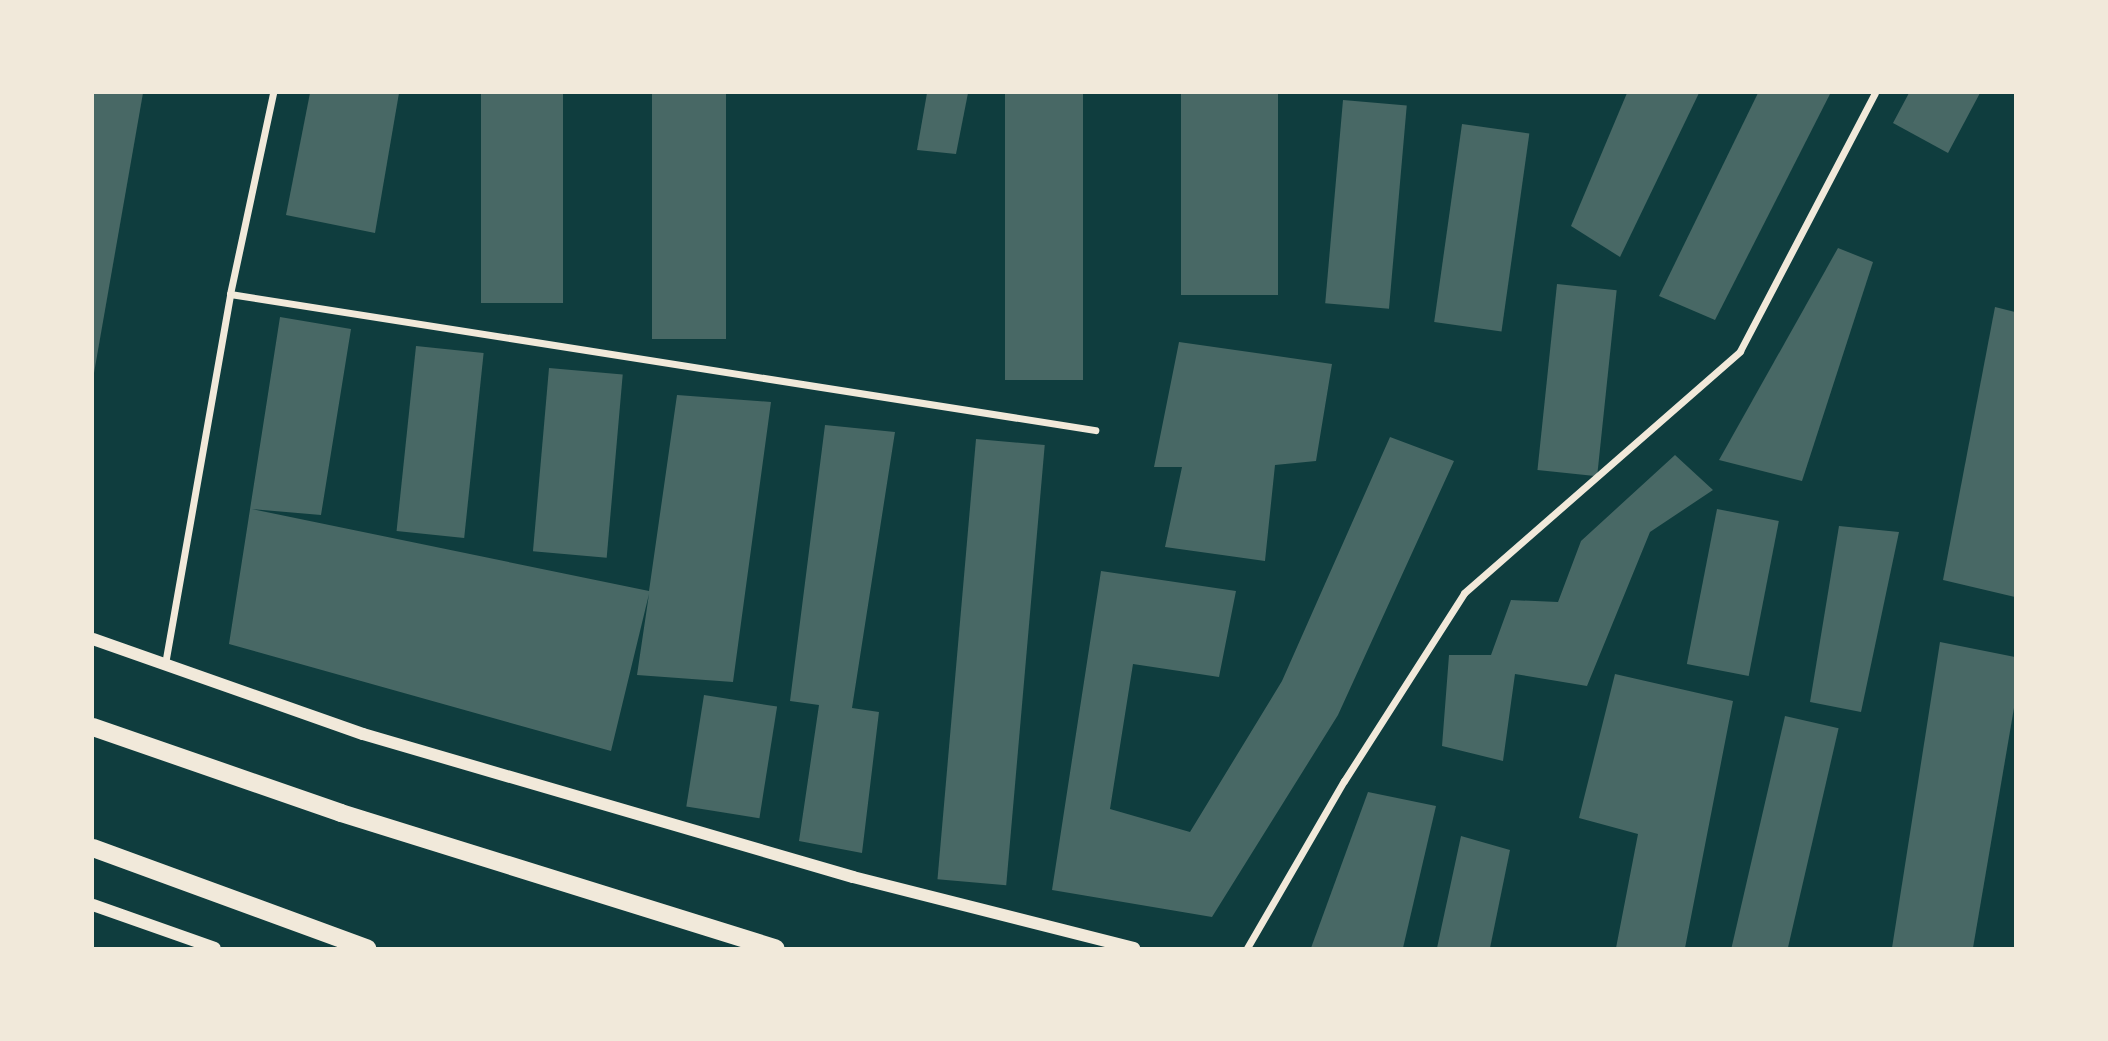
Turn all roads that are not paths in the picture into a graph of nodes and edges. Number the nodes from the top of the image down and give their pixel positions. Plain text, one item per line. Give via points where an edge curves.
1 (274, 93) edge
2 (1875, 93) edge
3 (230, 294) junction
4 (1095, 430) dead end
5 (93, 639) edge
6 (166, 664) junction
7 (93, 727) edge
8 (93, 848) edge
9 (93, 905) edge
10 (215, 948) edge
11 (368, 948) edge
12 (775, 948) edge
13 (1134, 948) edge
14 (1247, 948) edge

1 - 3 street
2 - 14 street via 1741,351 1464,593 1344,781
3 - 4 street
3 - 6 street
5 - 6 street
6 - 13 street via 416,749 853,877
7 - 12 main road via 341,813
8 - 11 main road
9 - 10 street

